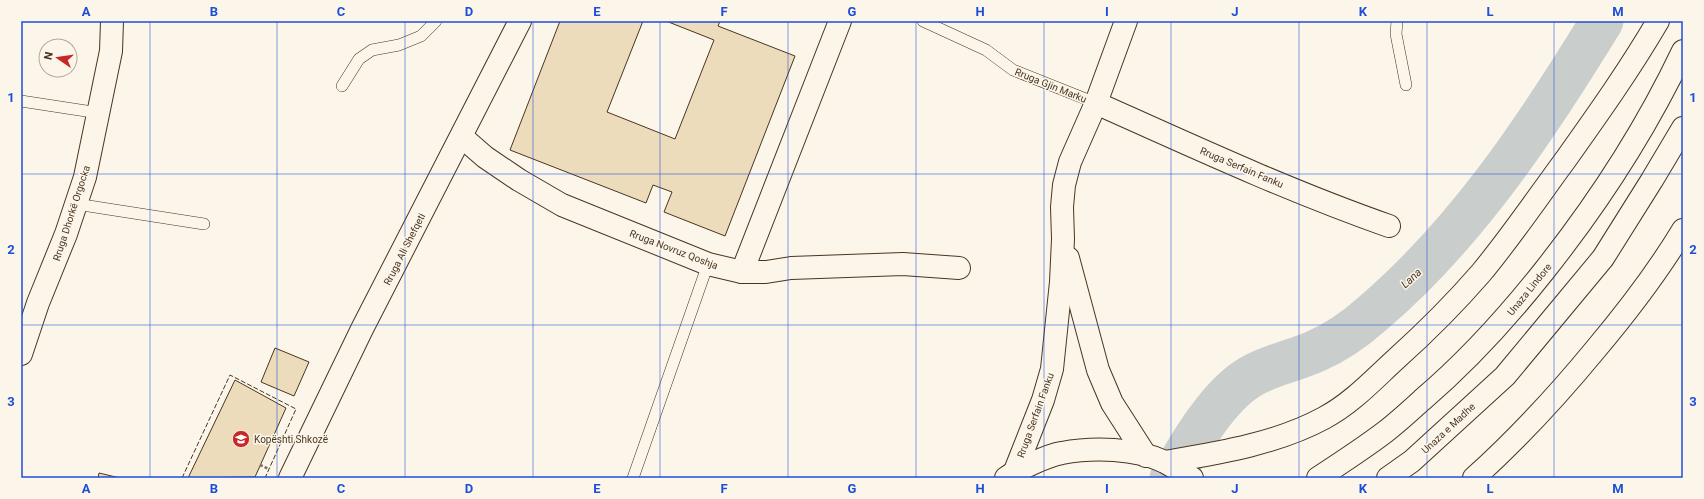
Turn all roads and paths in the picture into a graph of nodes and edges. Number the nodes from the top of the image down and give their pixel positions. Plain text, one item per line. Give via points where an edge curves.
1 (112, 21) edge
2 (436, 21) edge
3 (520, 21) edge
4 (840, 21) edge
5 (923, 21) edge
6 (1126, 21) edge
7 (1397, 21) edge
8 (1658, 21) edge
9 (1683, 51) edge
10 (1406, 85) dead end
11 (342, 86) dead end
12 (21, 101) edge
13 (1096, 103) junction
14 (99, 113) junction
15 (1683, 128) edge
16 (462, 137) junction
17 (76, 204) junction
18 (204, 224) dead end
19 (1389, 226) dead end
20 (1683, 230) edge
21 (1063, 240) junction
22 (708, 264) junction
23 (959, 268) dead end
24 (742, 272) junction
25 (21, 354) edge
26 (1155, 459) junction
27 (260, 465) dead end
28 (269, 469) dead end
29 (1010, 475) edge
30 (290, 478) edge
31 (633, 478) edge
32 (1192, 478) edge
33 (1318, 478) edge
34 (1388, 478) edge
35 (1474, 478) edge

1 - 14 main road, Rruga Dhorkë Orgocka via 111,51
2 - 11 lane via 421,36 399,45 372,50 360,59
3 - 16 main road, Rruga Ali Shefqeti
4 - 24 main road
5 - 13 lane, Rruga Gjin Marku via 986,50 1013,70
6 - 13 main road, Rruga Serfain Fanku
7 - 10 lane via 1396,34
8 - 26 main road via 1587,130 1480,273 1419,339 1351,401 1324,418 1284,435 1219,452
9 - 33 main road, Unaza Lindore via 1604,190 1517,306 1478,349 1386,431
12 - 14 lane
13 - 19 main road, Rruga Serfain Fanku via 1225,160
13 - 21 main road, Rruga Serfain Fanku via 1070,162 1064,185
14 - 17 main road, Rruga Dhorkë Orgocka via 85,177
15 - 34 main road, Unaza e Madhe via 1603,258 1505,376 1412,461
16 - 22 main road, Rruga Novruz Qoshja via 485,157 562,205
16 - 30 main road, Rruga Ali Shefqeti via 362,329
17 - 18 lane
17 - 25 main road, Rruga Dhorkë Orgocka
20 - 35 main road via 1659,270 1571,379 1523,431
21 - 26 main road, Rruga Serfain Fanku via 1098,370 1112,403
21 - 29 main road, Rruga Serfain Fanku via 1052,369 1043,400
22 - 24 main road, Rruga Novruz Qoshja
22 - 31 lane
23 - 24 main road, Rruga Novruz Qoshja via 903,264
26 - 29 main road via 1104,449 1061,453
26 - 32 main road
27 - 28 path

